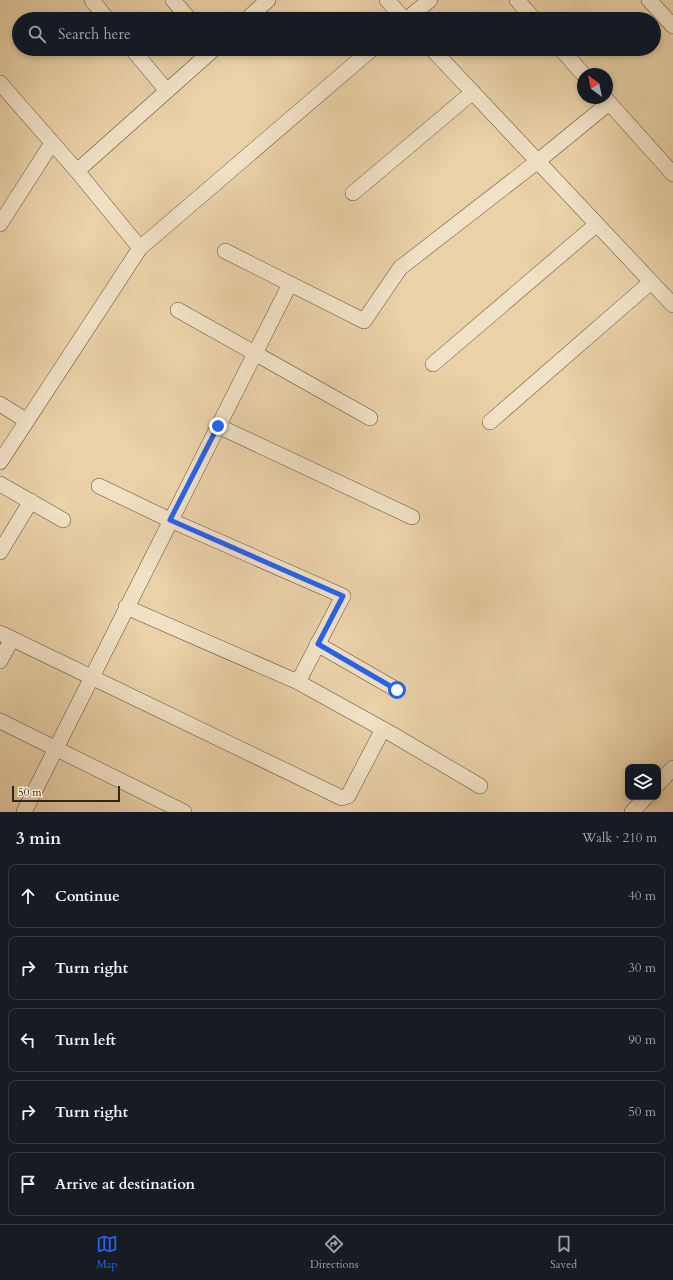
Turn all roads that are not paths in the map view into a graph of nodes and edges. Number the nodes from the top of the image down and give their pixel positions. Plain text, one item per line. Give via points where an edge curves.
1 (173, 0) edge
2 (268, 0) edge
3 (387, 0) edge
4 (430, 0) edge
5 (517, 0) edge
6 (649, 0) edge
7 (97, 2) edge
8 (103, 12) edge
9 (183, 12) edge
10 (255, 12) edge
11 (398, 12) edge
12 (416, 12) edge
13 (528, 12) edge
14 (660, 12) edge
15 (661, 13) edge
16 (673, 26) edge
17 (138, 56) edge
18 (206, 56) edge
19 (364, 56) edge
20 (439, 56) edge
21 (567, 56) edge
22 (578, 68) edge
23 (0, 83) edge
24 (167, 91) junction
25 (472, 92) junction
26 (602, 104) edge
27 (611, 104) edge
28 (52, 143) junction
29 (538, 161) junction
30 (77, 171) junction
31 (673, 174) edge
32 (353, 193) dead end
33 (0, 224) edge
34 (597, 224) junction
35 (140, 248) junction
36 (225, 251) dead end
37 (651, 282) junction
38 (290, 284) junction
39 (673, 305) edge
40 (178, 310) dead end
41 (254, 354) junction
42 (433, 364) dead end
43 (0, 404) edge
44 (370, 418) dead end
45 (27, 421) junction
46 (490, 422) dead end
47 (218, 426) junction
48 (0, 462) edge
49 (0, 484) edge
50 (99, 486) dead end
51 (31, 501) junction
52 (412, 517) dead end
53 (64, 520) dead end
54 (170, 520) junction
55 (0, 552) edge
56 (126, 607) junction
57 (6, 636) edge
58 (318, 644) junction
59 (0, 661) edge
60 (90, 677) junction
61 (298, 682) junction
62 (397, 690) dead end
63 (0, 721) edge
64 (383, 729) junction
65 (55, 748) junction
66 (673, 768) edge
67 (661, 781) edge
68 (480, 786) dead end
69 (643, 800) edge
70 (24, 812) edge
71 (184, 812) edge
72 (632, 812) edge

1 - 9 street
2 - 10 street
3 - 11 street
4 - 12 street
5 - 13 street
6 - 14 street
7 - 8 street
15 - 16 street
17 - 24 street
18 - 24 street
19 - 35 street
20 - 25 street
21 - 22 street
23 - 28 street
24 - 30 street
25 - 29 street
25 - 32 street
26 - 29 street
27 - 31 street
28 - 30 street
28 - 33 street
29 - 34 street
29 - 38 street via 400,268 364,321
30 - 35 street
34 - 37 street
34 - 42 street
35 - 45 street
36 - 38 street
37 - 39 street
37 - 46 street
38 - 41 street
40 - 41 street
41 - 44 street
41 - 47 street
43 - 45 street
45 - 48 street
47 - 52 street
47 - 54 street
49 - 51 street
50 - 54 street
51 - 53 street
51 - 55 street
54 - 56 street
54 - 58 street via 343,596
56 - 60 street
56 - 61 street
57 - 59 street
57 - 60 street
58 - 61 street
58 - 62 street
60 - 64 street via 342,798 348,796
60 - 65 street
61 - 64 street
63 - 65 street
64 - 68 street
65 - 70 street
65 - 71 street
66 - 67 street
69 - 72 street

